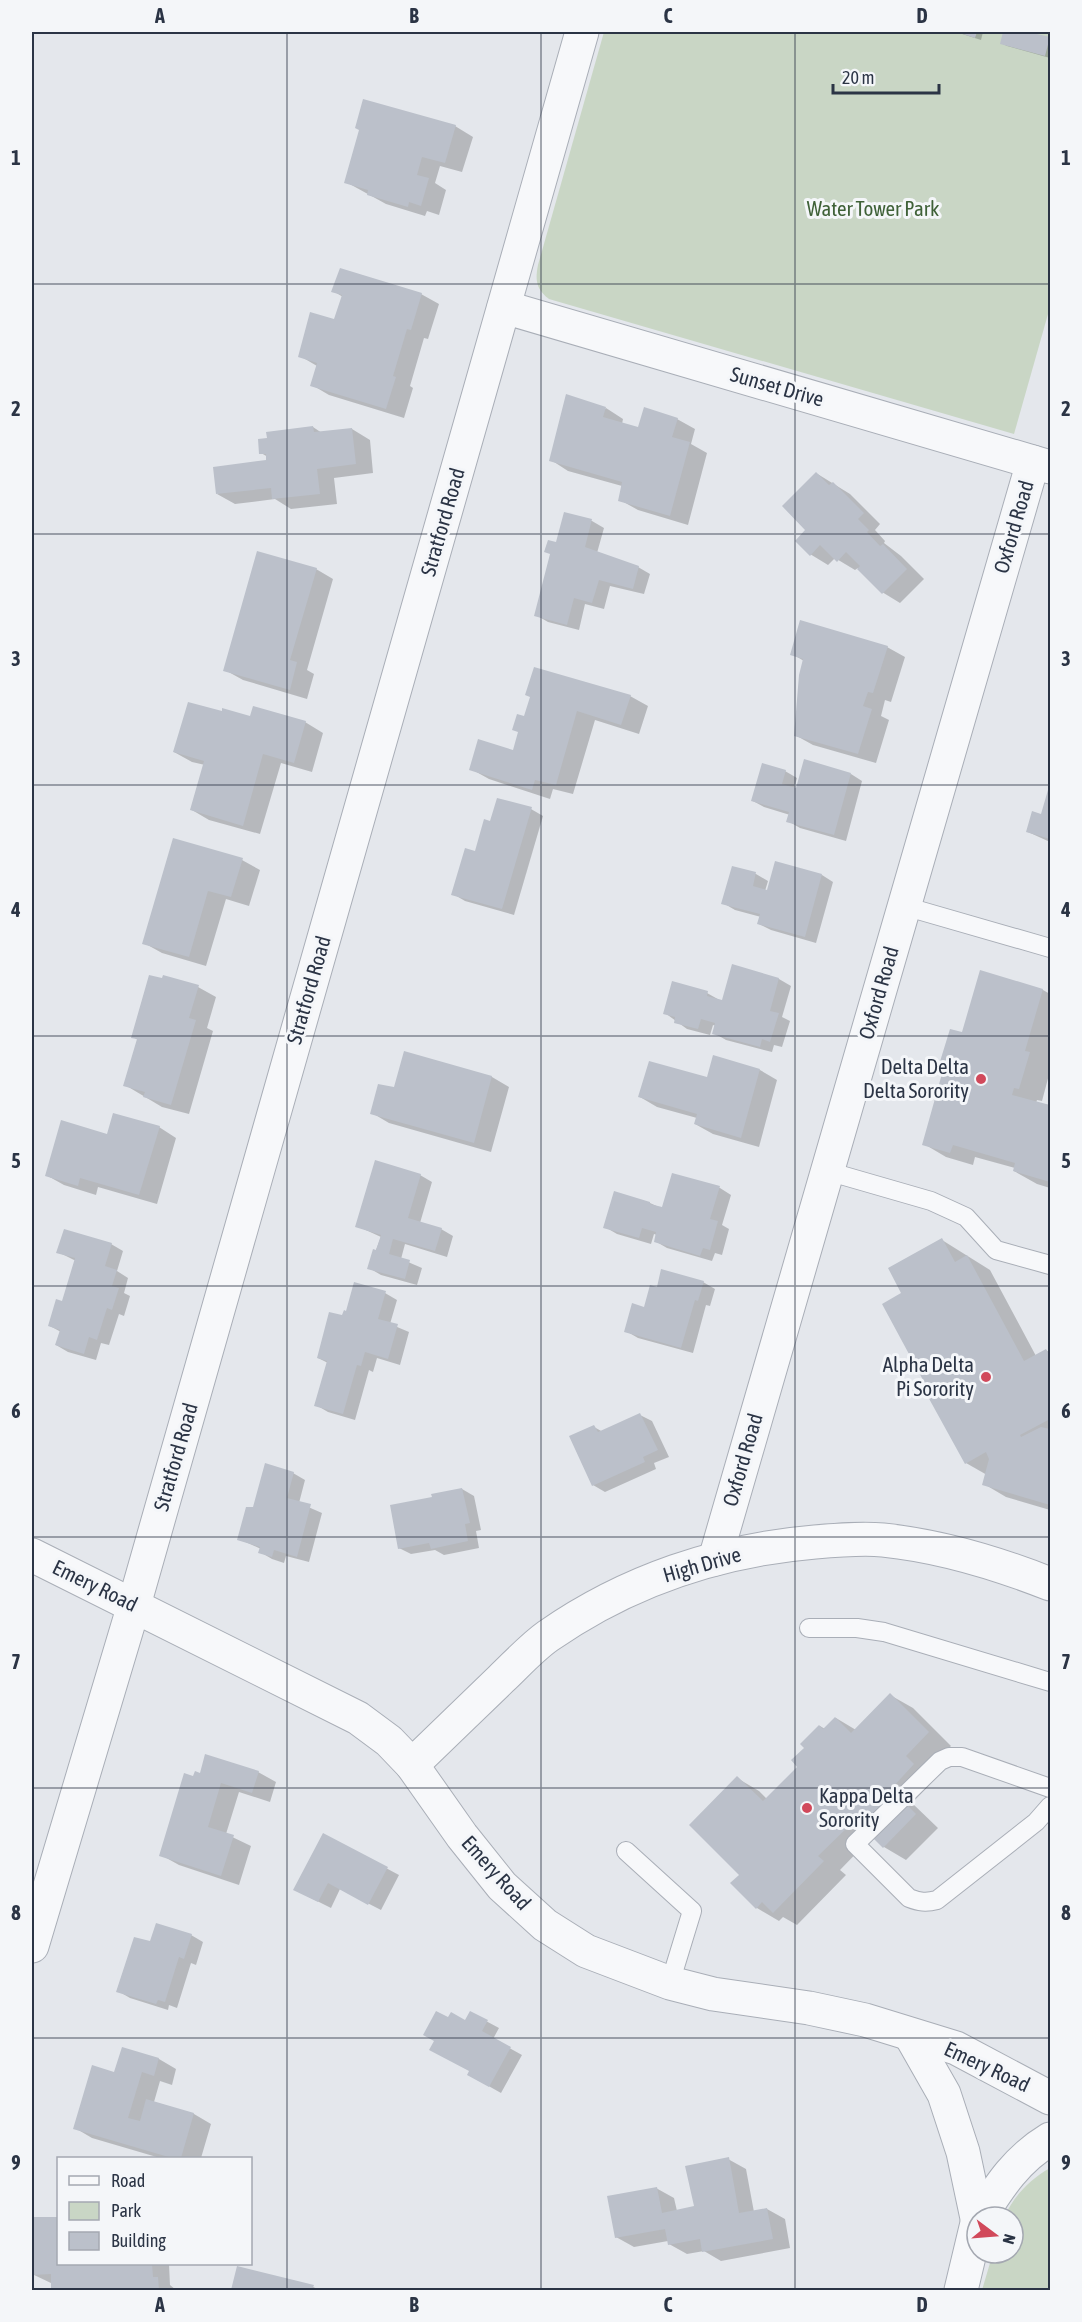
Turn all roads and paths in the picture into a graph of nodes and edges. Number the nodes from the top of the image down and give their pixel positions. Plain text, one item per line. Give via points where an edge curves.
1 (582, 32) edge
2 (504, 307) junction
3 (1042, 464) edge
4 (904, 906) junction
5 (1050, 948) edge
6 (827, 1171) junction
7 (1050, 1265) edge
8 (32, 1555) edge
9 (715, 1559) junction
10 (1050, 1584) edge
11 (134, 1605) junction
12 (809, 1628) dead end
13 (1050, 1682) edge
14 (412, 1765) junction
15 (1050, 1788) edge
16 (1050, 1806) edge
17 (626, 1851) dead end
18 (32, 1946) edge
19 (670, 1983) junction
20 (911, 2036) junction
21 (1050, 2098) edge
22 (1050, 2139) edge
23 (975, 2205) edge
24 (987, 2205) edge
25 (967, 2265) edge
26 (961, 2290) edge

1 - 2 street, Stratford Road
2 - 3 street, Sunset Drive
2 - 11 street, Stratford Road
3 - 4 street, Oxford Road
4 - 5 lane
4 - 6 street, Oxford Road
6 - 7 lane via 931,1201 966,1217 996,1250
6 - 9 street, Oxford Road
8 - 11 street, Emery Road
9 - 10 street, High Drive via 768,1547 881,1540 952,1552
9 - 14 street, High Drive via 668,1573 602,1602 546,1637
11 - 14 street, Emery Road via 358,1718 389,1741
11 - 18 street, Stratford Road
12 - 13 lane via 884,1632
14 - 19 street, Emery Road via 502,1886 545,1925 586,1951
15 - 16 lane via 962,1757 949,1757 940,1761 855,1844 909,1898 928,1903 937,1900
17 - 19 lane via 692,1911
19 - 20 street, Emery Road via 865,2020
20 - 21 street, Emery Road via 956,2048
20 - 23 street via 944,2094
22 - 24 street via 1008,2174
25 - 26 street

